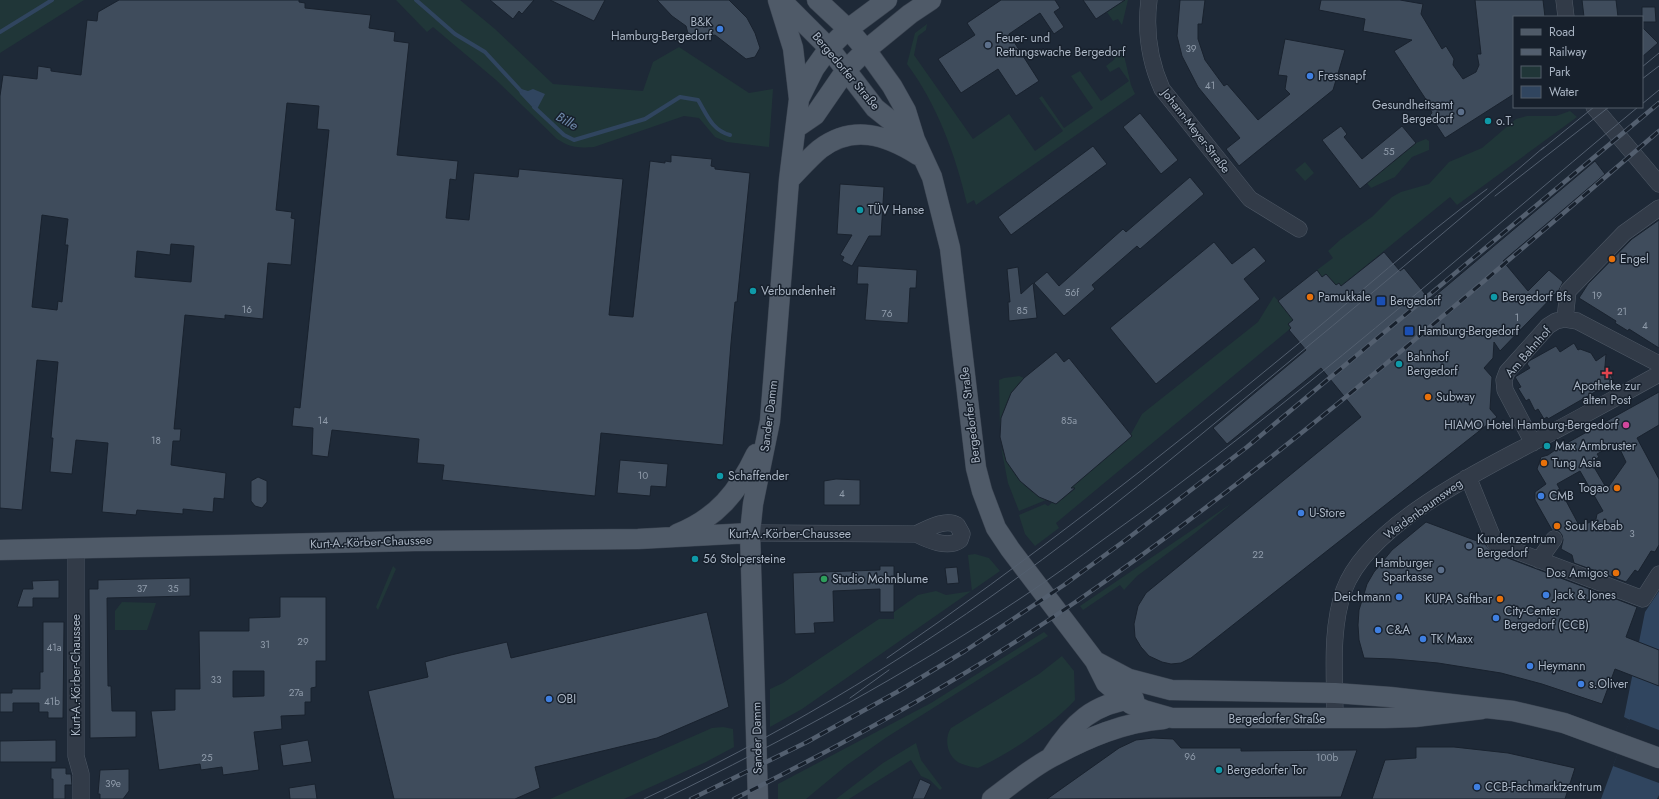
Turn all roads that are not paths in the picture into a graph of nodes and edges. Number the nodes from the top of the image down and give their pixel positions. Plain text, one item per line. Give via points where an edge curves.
1 (779, 0) edge
2 (817, 0) edge
3 (887, 0) edge
4 (931, 0) edge
5 (1149, 0) edge
6 (1564, 0) edge
7 (1566, 16) edge
8 (848, 29) junction
9 (829, 48) junction
10 (866, 50) junction
11 (846, 70) junction
12 (799, 99) junction
13 (1595, 108) edge
14 (796, 128) junction
15 (914, 140) junction
16 (924, 158) junction
17 (789, 180) junction
18 (1659, 184) edge
19 (1659, 208) edge
20 (1299, 229) dead end
21 (1565, 319) junction
22 (1659, 364) edge
23 (1659, 374) edge
24 (770, 421) junction
25 (1533, 443) junction
26 (1466, 478) junction
27 (750, 533) junction
28 (916, 534) dead end
29 (665, 538) junction
30 (1554, 539) dead end
31 (0, 550) edge
32 (76, 550) junction
33 (1540, 560) junction
34 (1659, 574) edge
35 (1119, 688) junction
36 (1335, 693) junction
37 (1482, 709) junction
38 (1172, 718) junction
39 (1335, 718) junction
40 (1059, 754) junction
41 (1659, 758) edge
42 (81, 799) edge
43 (758, 799) edge
44 (992, 799) edge

1 - 9 main road, Bergedorfer Straße
1 - 12 main road via 793,48
2 - 8 main road, Bergedorfer Straße
3 - 8 main road, Sander Damm
4 - 10 main road
5 - 20 street, Johann-Meyer-Straße via 1148,39 1154,70 1162,89 1250,199
6 - 7 street
8 - 9 main road, Sander Damm
8 - 10 main road, Bergedorfer Straße
9 - 11 main road, Bergedorfer Straße
9 - 12 main road, Sander Damm via 814,69
10 - 11 main road
10 - 15 main road, Bergedorfer Straße via 892,86 906,111
11 - 14 main road via 815,116
11 - 15 main road, Bergedorfer Straße via 875,108
12 - 14 main road, Sander Damm
13 - 18 street
14 - 17 main road, Sander Damm
15 - 16 main road, Bergedorfer Straße
16 - 17 main road via 899,143 868,135 852,134 841,137 819,150
16 - 35 main road, Bergedorfer Straße via 938,198 950,248 974,455 982,491 996,528 1010,549 1095,661
17 - 24 main road, Sander Damm
19 - 21 street via 1624,233 1568,291
21 - 22 street, Am Bahnhof via 1577,322
21 - 25 street, Am Bahnhof via 1548,326 1507,372 1504,380 1506,394
23 - 25 street, Weidenbaumsweg
24 - 27 main road, Sander Damm via 753,504
24 - 29 main road, Kurt-A.-Körber-Chaussee via 746,474 733,495 703,521
25 - 26 street, Weidenbaumsweg
26 - 33 street, Weidenbaumsweg via 1471,484 1494,545
26 - 36 street, Weidenbaumsweg via 1386,534 1353,571 1344,590 1335,631
27 - 28 street, Kurt-A.-Körber-Chaussee
27 - 29 main road, Kurt-A.-Körber-Chaussee
27 - 43 main road, Sander Damm
29 - 32 main road, Kurt-A.-Körber-Chaussee
30 - 33 street
31 - 32 main road, Kurt-A.-Körber-Chaussee
32 - 42 street, Kurt-A.-Körber-Chaussee via 76,756 81,774
33 - 34 street, Weidenbaumsweg via 1643,599
35 - 36 main road, Bergedorfer Straße via 1157,687 1197,692
35 - 38 main road, Bergedorfer Straße via 1144,710
35 - 40 main road via 1102,707 1094,727 1081,740
36 - 37 main road, Bergedorfer Straße
36 - 39 street, Weidenbaumsweg
37 - 39 main road, Bergedorfer Straße via 1415,717
37 - 41 main road, Bergedorfer Straße via 1538,716
38 - 39 main road, Bergedorfer Straße
38 - 40 main road via 1124,725
40 - 44 main road

